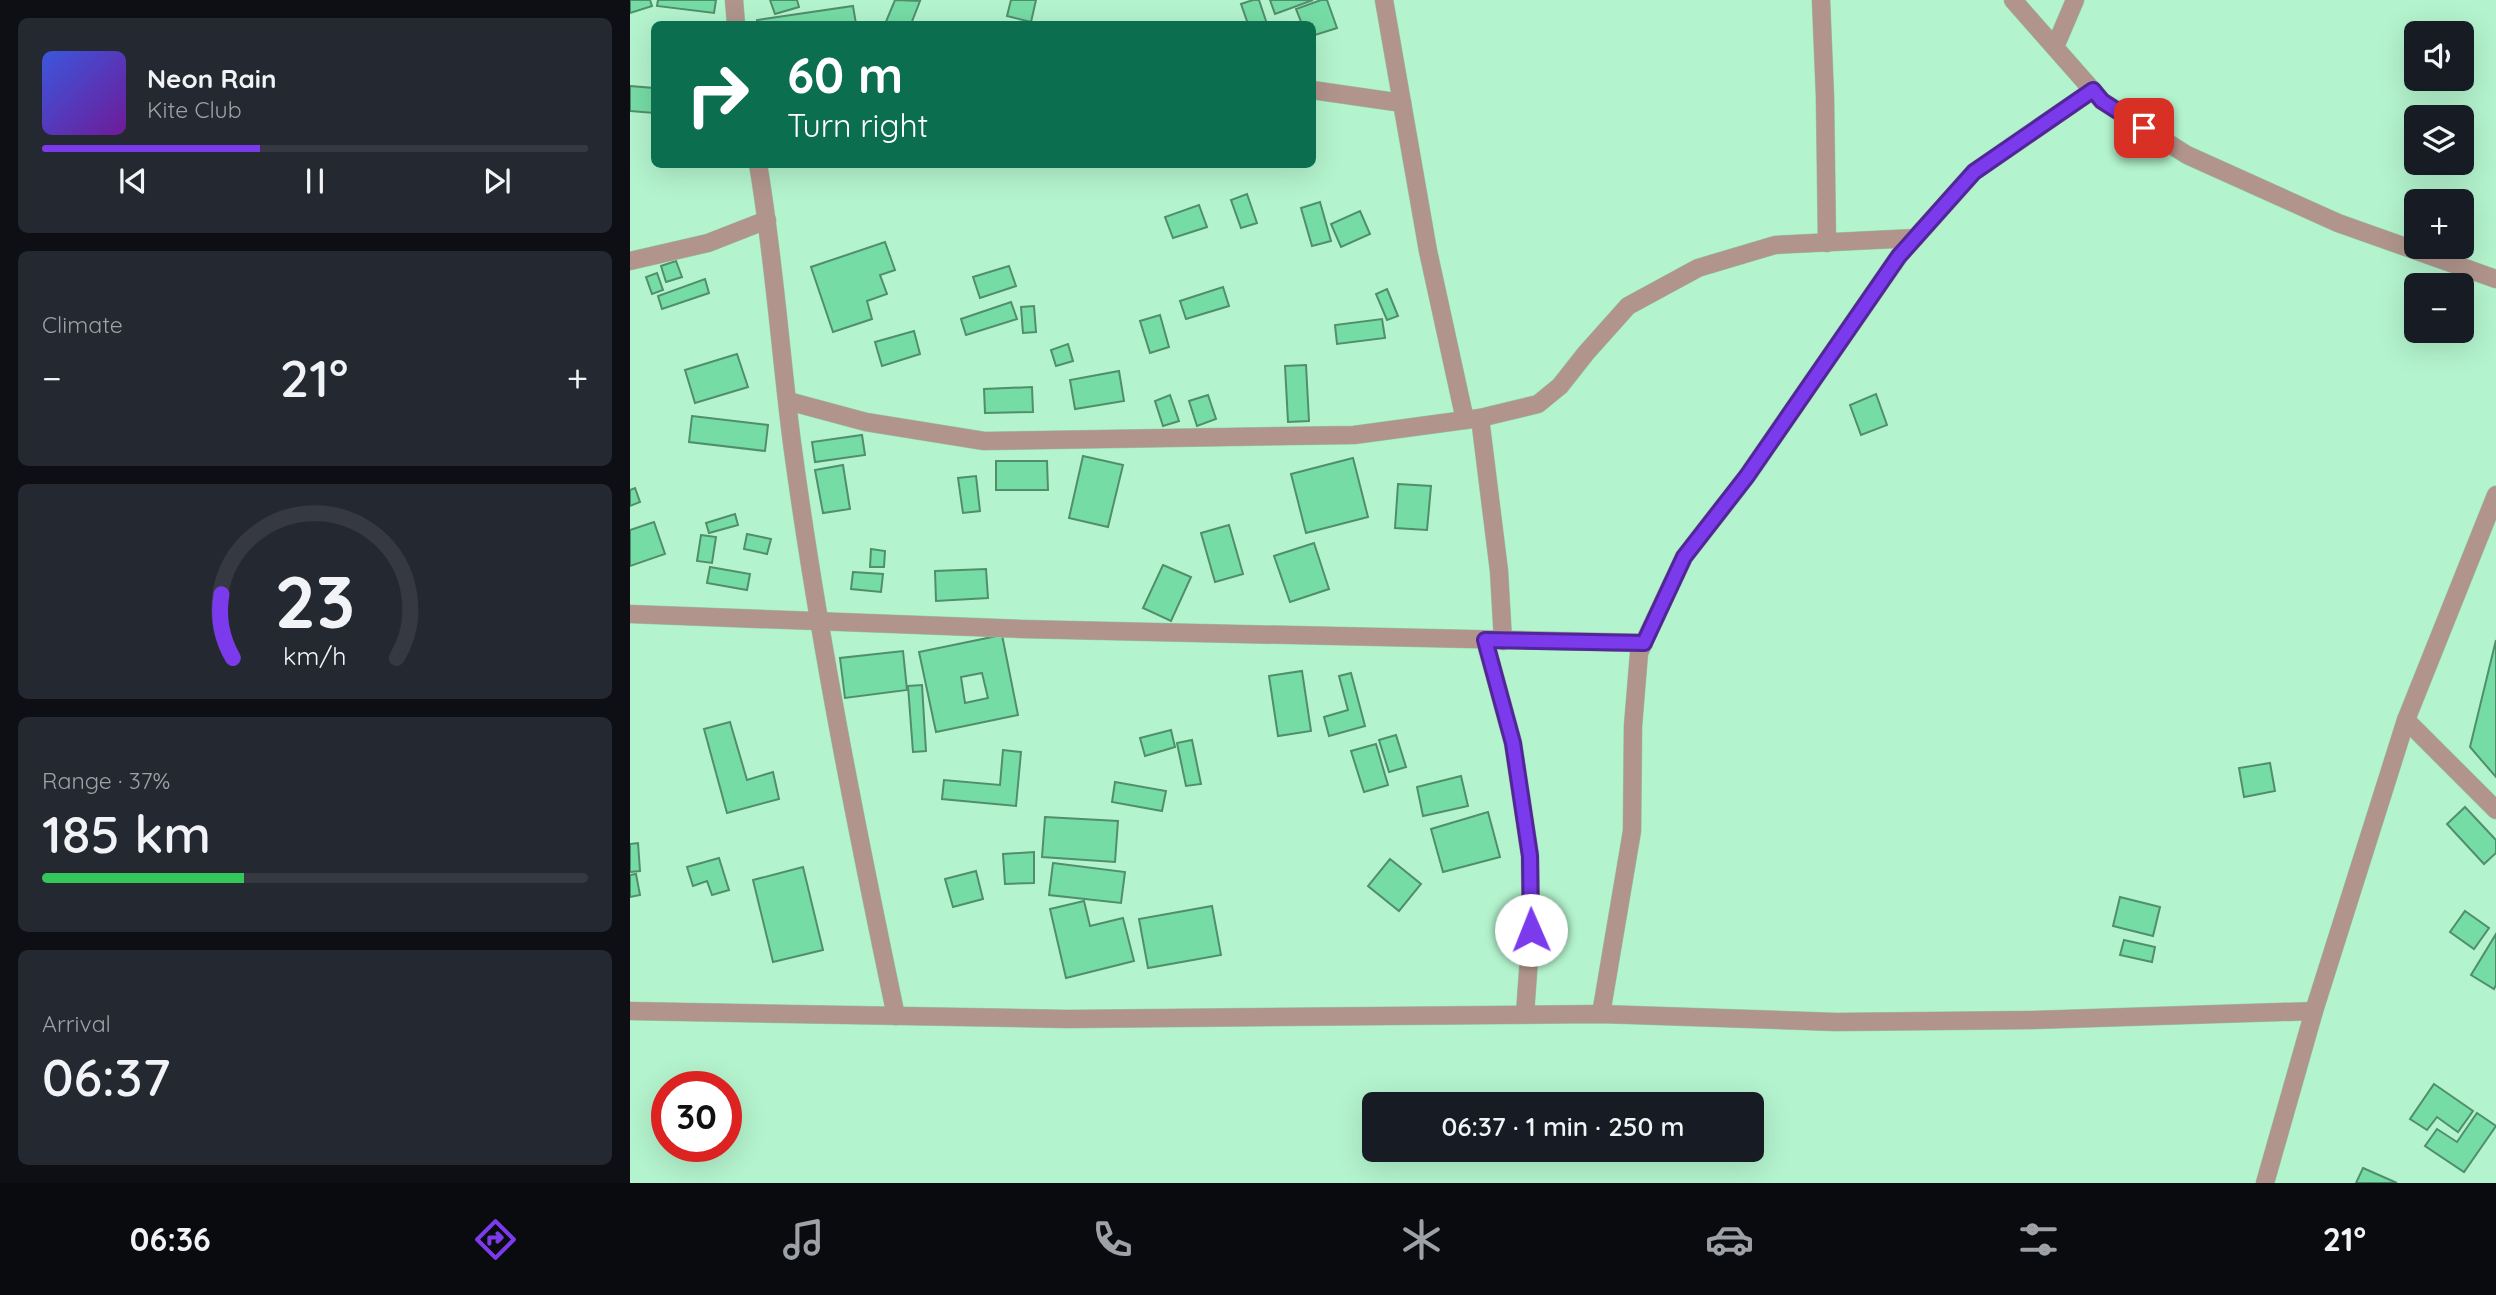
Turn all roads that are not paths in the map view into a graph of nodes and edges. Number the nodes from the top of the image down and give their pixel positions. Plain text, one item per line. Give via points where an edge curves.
1 (734, 0) edge
2 (1384, 0) edge
3 (1821, 0) edge
4 (2013, 0) edge
5 (2075, 0) edge
6 (736, 21) edge
7 (2055, 47) junction
8 (2093, 90) junction
9 (1316, 91) edge
10 (1402, 103) junction
11 (759, 168) edge
12 (767, 220) junction
13 (1915, 238) junction
14 (1827, 243) junction
15 (630, 261) edge
16 (2496, 279) edge
17 (788, 401) junction
18 (1473, 419) junction
19 (2496, 495) edge
20 (630, 614) edge
21 (818, 622) junction
22 (1485, 640) junction
23 (1503, 641) junction
24 (1644, 643) junction
25 (2406, 720) junction
26 (2496, 810) edge
27 (630, 1011) edge
28 (2314, 1011) junction
29 (1525, 1014) junction
30 (1601, 1014) junction
31 (896, 1016) junction
32 (2265, 1183) edge

1 - 6 street
2 - 10 street
3 - 14 street
4 - 7 street
5 - 7 street
7 - 8 street
8 - 13 street via 1974,172
8 - 16 street via 2102,101 2187,155 2339,223
9 - 10 street
10 - 18 street via 1428,251
11 - 12 street
12 - 15 street via 708,243
12 - 17 street
13 - 14 street
13 - 24 street via 1747,476 1684,557
14 - 18 street via 1775,245 1698,268 1628,306 1560,386 1538,404
17 - 18 street via 866,422 984,441 1354,435
17 - 21 street
18 - 23 street via 1499,571
19 - 25 street
20 - 21 street
21 - 22 street
21 - 31 street
22 - 23 street
22 - 29 street via 1513,743 1530,856
23 - 24 street
24 - 30 street via 1639,653 1633,726 1632,831
25 - 26 street
25 - 28 street
27 - 31 street
28 - 30 street via 1849,1021
28 - 32 street
29 - 30 street
29 - 31 street via 1068,1019

